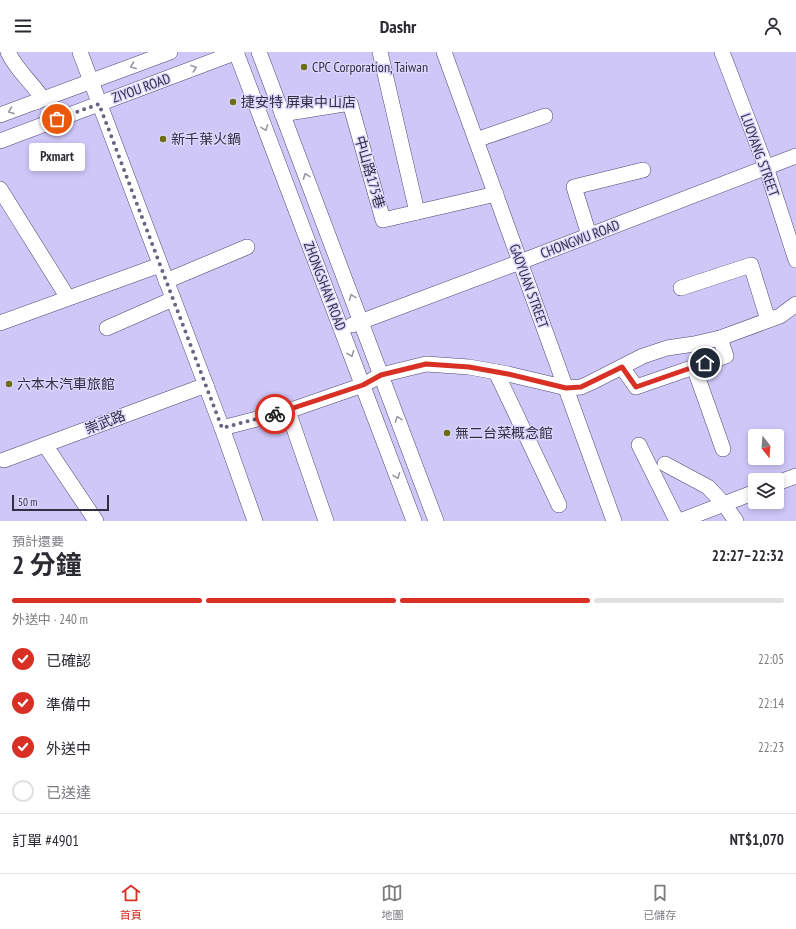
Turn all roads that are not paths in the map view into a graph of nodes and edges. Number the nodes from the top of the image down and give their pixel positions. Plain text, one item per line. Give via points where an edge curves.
1 (8, 52) edge
2 (80, 52) edge
3 (170, 52) edge
4 (237, 52) edge
5 (259, 52) edge
6 (380, 52) edge
7 (444, 52) edge
8 (722, 52) edge
9 (91, 82) junction
10 (36, 102) junction
11 (99, 104) junction
12 (282, 114) junction
13 (0, 115) edge
14 (545, 116) dead end
15 (476, 140) junction
16 (0, 141) edge
17 (796, 156) edge
18 (766, 167) junction
19 (643, 170) dead end
20 (0, 189) edge
21 (496, 194) junction
22 (417, 212) junction
23 (791, 227) edge
24 (589, 235) junction
25 (247, 247) dead end
26 (796, 260) edge
27 (520, 262) junction
28 (160, 265) junction
29 (166, 281) junction
30 (681, 288) dead end
31 (68, 298) junction
32 (173, 299) junction
33 (796, 304) edge
34 (768, 320) junction
35 (361, 321) junction
36 (0, 323) edge
37 (107, 328) dead end
38 (341, 328) junction
39 (720, 338) junction
40 (622, 367) junction
41 (694, 367) junction
42 (496, 372) junction
43 (381, 375) junction
44 (206, 385) junction
45 (363, 385) junction
46 (566, 388) junction
47 (288, 411) junction
48 (222, 428) junction
49 (639, 444) dead end
50 (45, 445) junction
51 (723, 449) dead end
52 (4, 460) dead end
53 (665, 464) dead end
54 (796, 476) edge
55 (784, 480) edge
56 (748, 495) edge
57 (724, 504) junction
58 (559, 505) dead end
59 (96, 521) edge
60 (255, 521) edge
61 (326, 521) edge
62 (414, 521) edge
63 (436, 521) edge
64 (614, 521) edge
65 (677, 521) edge
66 (680, 521) edge
67 (736, 521) edge

1 - 10 street via 13,63 42,98
2 - 9 street
3 -> 9 street, ZIYOU ROAD
11 -> 4 street, ZIYOU ROAD
4 -> 38 street, ZHONGSHAN ROAD
5 - 12 street, ZHONGSHAN ROAD
6 - 22 street
7 - 15 street, GAOYUAN STREET
8 - 18 street, LUOYANG STREET
9 - 10 street, ZIYOU ROAD
9 - 11 street
10 -> 13 street, ZIYOU ROAD
11 - 16 street, ZIYOU ROAD
11 - 28 street
12 - 22 street, 中山路175巷 via 350,103 383,220
35 -> 12 street, ZHONGSHAN ROAD
14 - 15 street
15 - 21 street, GAOYUAN STREET
17 - 18 street, CHONGWU ROAD
18 - 23 street, LUOYANG STREET
18 - 24 street, CHONGWU ROAD
19 - 24 street via 574,187
20 - 31 street
21 - 22 street, 中山路175巷
21 - 27 street, GAOYUAN STREET
23 - 26 street, LUOYANG STREET
24 - 27 street, CHONGWU ROAD
25 - 29 street
27 - 35 street, CHONGWU ROAD
27 - 46 street, GAOYUAN STREET
28 - 29 street
28 - 31 street
29 - 32 street
30 - 34 street via 751,265
31 - 36 street
32 - 37 street
32 - 44 street
33 - 34 street via 780,316
34 - 39 street
35 - 38 street, CHONGWU ROAD
35 - 43 street, ZHONGSHAN ROAD
38 -> 45 street, ZHONGSHAN ROAD
39 - 40 street via 667,348
39 - 41 street via 726,356
40 - 41 street via 636,387
40 - 46 street via 581,387
41 - 51 street
42 - 43 street via 426,364
42 - 46 street
42 - 58 street
43 - 45 street
63 -> 43 street, ZHONGSHAN ROAD
44 - 48 street
44 - 50 street, 崇武路
45 - 47 street
45 -> 62 street, ZHONGSHAN ROAD
46 - 64 street, GAOYUAN STREET
47 - 48 street
47 - 61 street
48 - 60 street
49 - 65 street
50 - 52 street, 崇武路
50 - 59 street
53 - 57 street via 708,487
54 - 55 street
56 - 57 street
57 - 66 street
57 - 67 street

